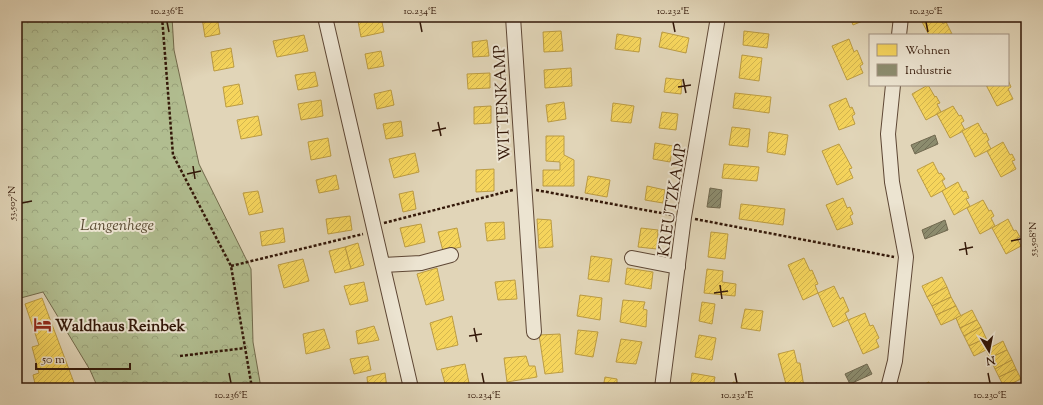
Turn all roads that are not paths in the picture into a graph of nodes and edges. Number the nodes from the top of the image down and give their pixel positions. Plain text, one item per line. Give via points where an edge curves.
1 (325, 17) edge
2 (513, 17) edge
3 (718, 17) edge
4 (900, 17) edge
5 (899, 34) edge
6 (894, 86) edge
7 (451, 255) dead end
8 (632, 258) dead end
9 (383, 265) junction
10 (678, 267) junction
11 (534, 332) dead end
12 (411, 388) edge
13 (662, 388) edge
14 (888, 388) edge

1 - 9 street
2 - 11 street, WITTENKAMP
3 - 10 street, KREUTZKAMP
4 - 5 street
6 - 14 street via 888,134 891,175 906,257 895,361
7 - 9 street via 421,263
8 - 10 street
9 - 12 street
10 - 13 street, KREUTZKAMP

